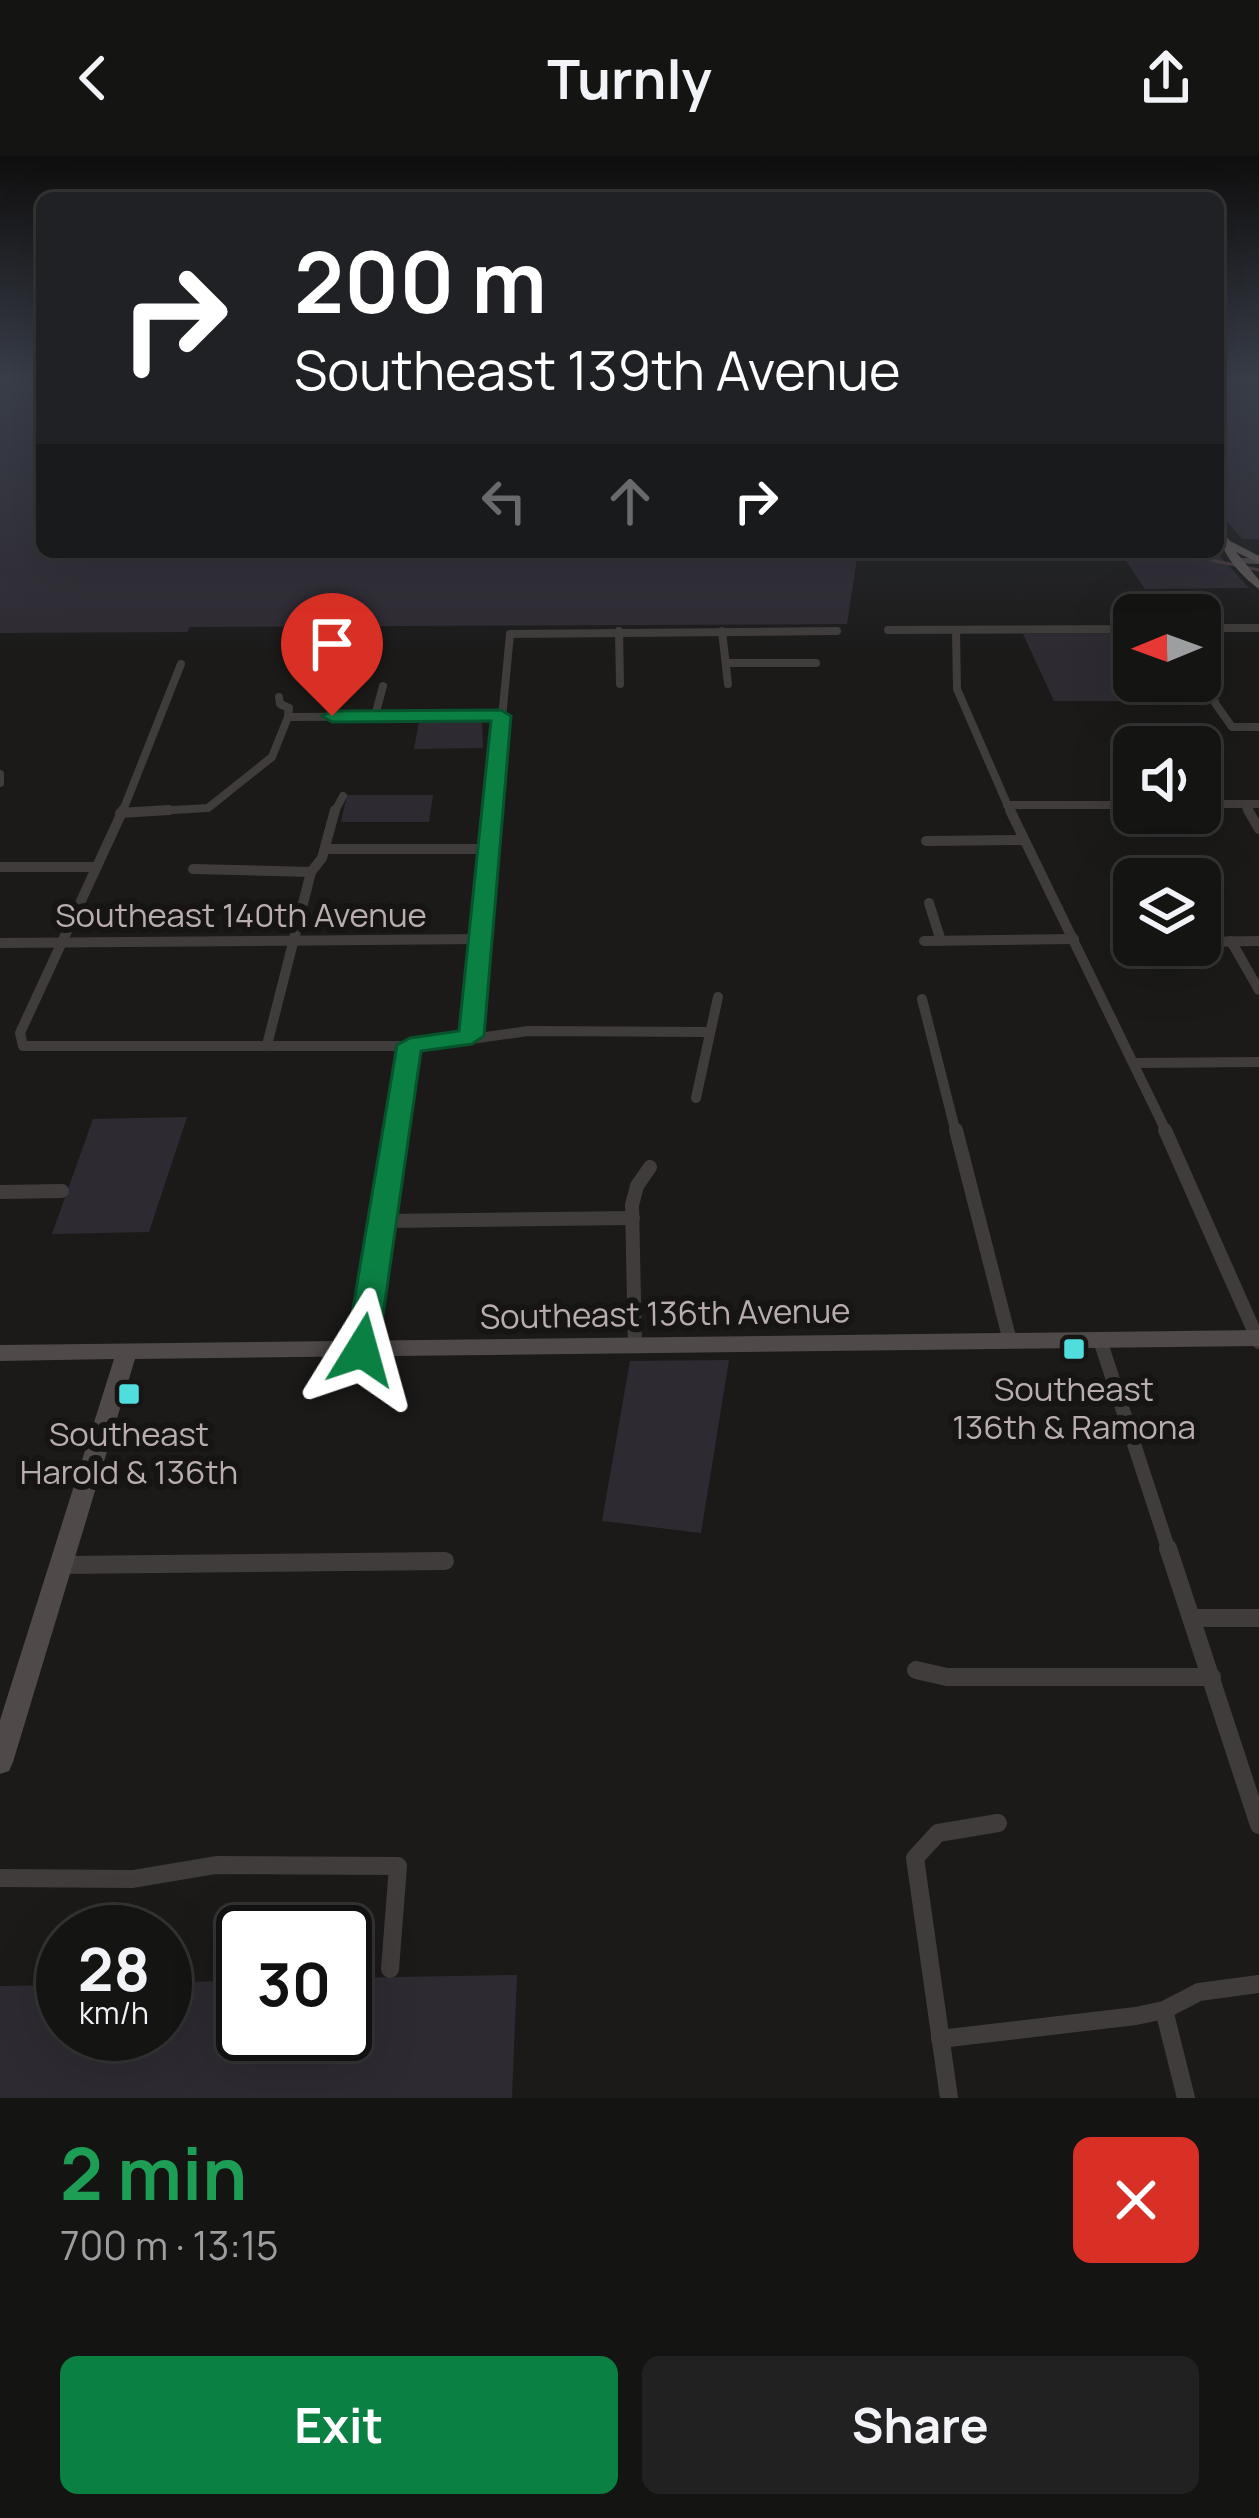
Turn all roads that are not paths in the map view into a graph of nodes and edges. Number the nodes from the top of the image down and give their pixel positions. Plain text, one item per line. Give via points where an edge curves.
1 (1225, 542) joint
2 (1259, 560) edge
3 (1237, 562) junction
4 (1255, 582) edge
5 (1221, 628) edge
6 (1259, 628) edge
7 (1113, 629) edge
8 (888, 630) dead end
9 (956, 630) junction
10 (722, 631) junction
11 (837, 631) dead end
12 (619, 632) junction
13 (726, 663) junction
14 (816, 663) dead end
15 (182, 664) dead end
16 (620, 684) dead end
17 (728, 684) dead end
18 (383, 686) dead end
19 (279, 697) dead end
20 (1215, 703) dead end
21 (288, 716) junction
22 (375, 716) junction
23 (501, 716) junction
24 (1259, 727) edge
25 (344, 796) dead end
26 (1221, 804) edge
27 (1244, 804) junction
28 (1259, 804) edge
29 (1007, 805) junction
30 (1113, 805) edge
31 (120, 813) junction
32 (1259, 829) edge
33 (1023, 840) junction
34 (926, 841) dead end
35 (490, 849) junction
36 (327, 850) junction
37 (0, 867) edge
38 (95, 867) junction
39 (193, 869) dead end
40 (311, 872) junction
41 (929, 903) dead end
42 (482, 939) junction
43 (1074, 939) junction
44 (296, 940) junction
45 (924, 940) dead end
46 (941, 941) junction
47 (1221, 941) edge
48 (1231, 941) junction
49 (1259, 941) edge
50 (0, 943) edge
51 (61, 943) junction
52 (1259, 990) edge
53 (718, 998) dead end
54 (922, 999) dead end
55 (710, 1032) junction
56 (472, 1036) junction
57 (267, 1045) junction
58 (410, 1045) junction
59 (1259, 1062) edge
60 (1136, 1063) junction
61 (696, 1098) dead end
62 (650, 1167) dead end
63 (62, 1191) dead end
64 (0, 1192) edge
65 (633, 1218) junction
66 (381, 1221) junction
67 (1259, 1339) edge
68 (1100, 1340) junction
69 (1010, 1341) junction
70 (635, 1346) junction
71 (362, 1350) junction
72 (128, 1352) junction
73 (0, 1353) edge
74 (445, 1562) dead end
75 (61, 1564) junction
76 (1193, 1618) junction
77 (1259, 1618) edge
78 (916, 1670) dead end
79 (1212, 1677) junction
80 (0, 1762) edge
81 (998, 1823) dead end
82 (1259, 1825) edge
83 (0, 1878) edge
84 (390, 1969) dead end
85 (1259, 1984) edge
86 (1163, 2010) junction
87 (940, 2039) junction
88 (949, 2098) edge
89 (1186, 2098) edge

1 - 2 main road
1 - 3 main road
2 - 3 street
3 - 4 main road
5 - 6 street
7 - 9 street
8 - 9 street
9 - 29 street via 957,689
10 - 11 street
10 - 12 street
10 - 13 street
12 - 16 street
12 - 23 street via 512,632
13 - 14 street
13 - 17 street
15 - 31 street
18 - 22 street
19 - 21 street
20 - 24 street via 1232,728
21 - 22 street
21 - 31 street via 272,757 199,812
22 - 23 street
23 - 35 street
25 - 36 street via 329,816
26 - 27 street
27 - 28 street
27 - 32 street
29 - 30 street
29 - 33 street
31 - 38 street
33 - 34 street
33 - 43 street
35 - 36 street
35 - 42 street
36 - 40 street
37 - 38 street
38 - 51 street
39 - 40 street
40 - 44 street
41 - 46 street
42 - 44 street, Southeast 140th Avenue
42 - 56 street
43 - 46 street
43 - 60 street
44 - 51 street, Southeast 140th Avenue
44 - 57 street
45 - 46 street
47 - 48 street
48 - 49 street
48 - 52 street
50 - 51 street, Southeast 140th Avenue
51 - 57 street via 21,1044
53 - 55 street
54 - 69 street
55 - 56 street
55 - 61 street
56 - 58 street
57 - 58 street
58 - 66 street
59 - 60 street
60 - 67 street
62 - 65 street via 634,1192
63 - 64 street
65 - 66 street
65 - 70 street
66 - 71 street
67 - 68 street, Southeast 136th Avenue
68 - 69 street, Southeast 136th Avenue
68 - 76 street
69 - 70 street, Southeast 136th Avenue
70 - 71 street, Southeast 136th Avenue
71 - 72 street, Southeast 136th Avenue
72 - 73 street, Southeast 136th Avenue
72 - 75 street
74 - 75 street
75 - 80 street
76 - 77 street
76 - 79 street
78 - 79 street via 947,1677
79 - 82 street
81 - 87 street via 933,1833 915,1858
83 - 84 street via 133,1879 215,1865 398,1866
85 - 86 street via 1199,1992
86 - 87 street
86 - 89 street
87 - 88 street

